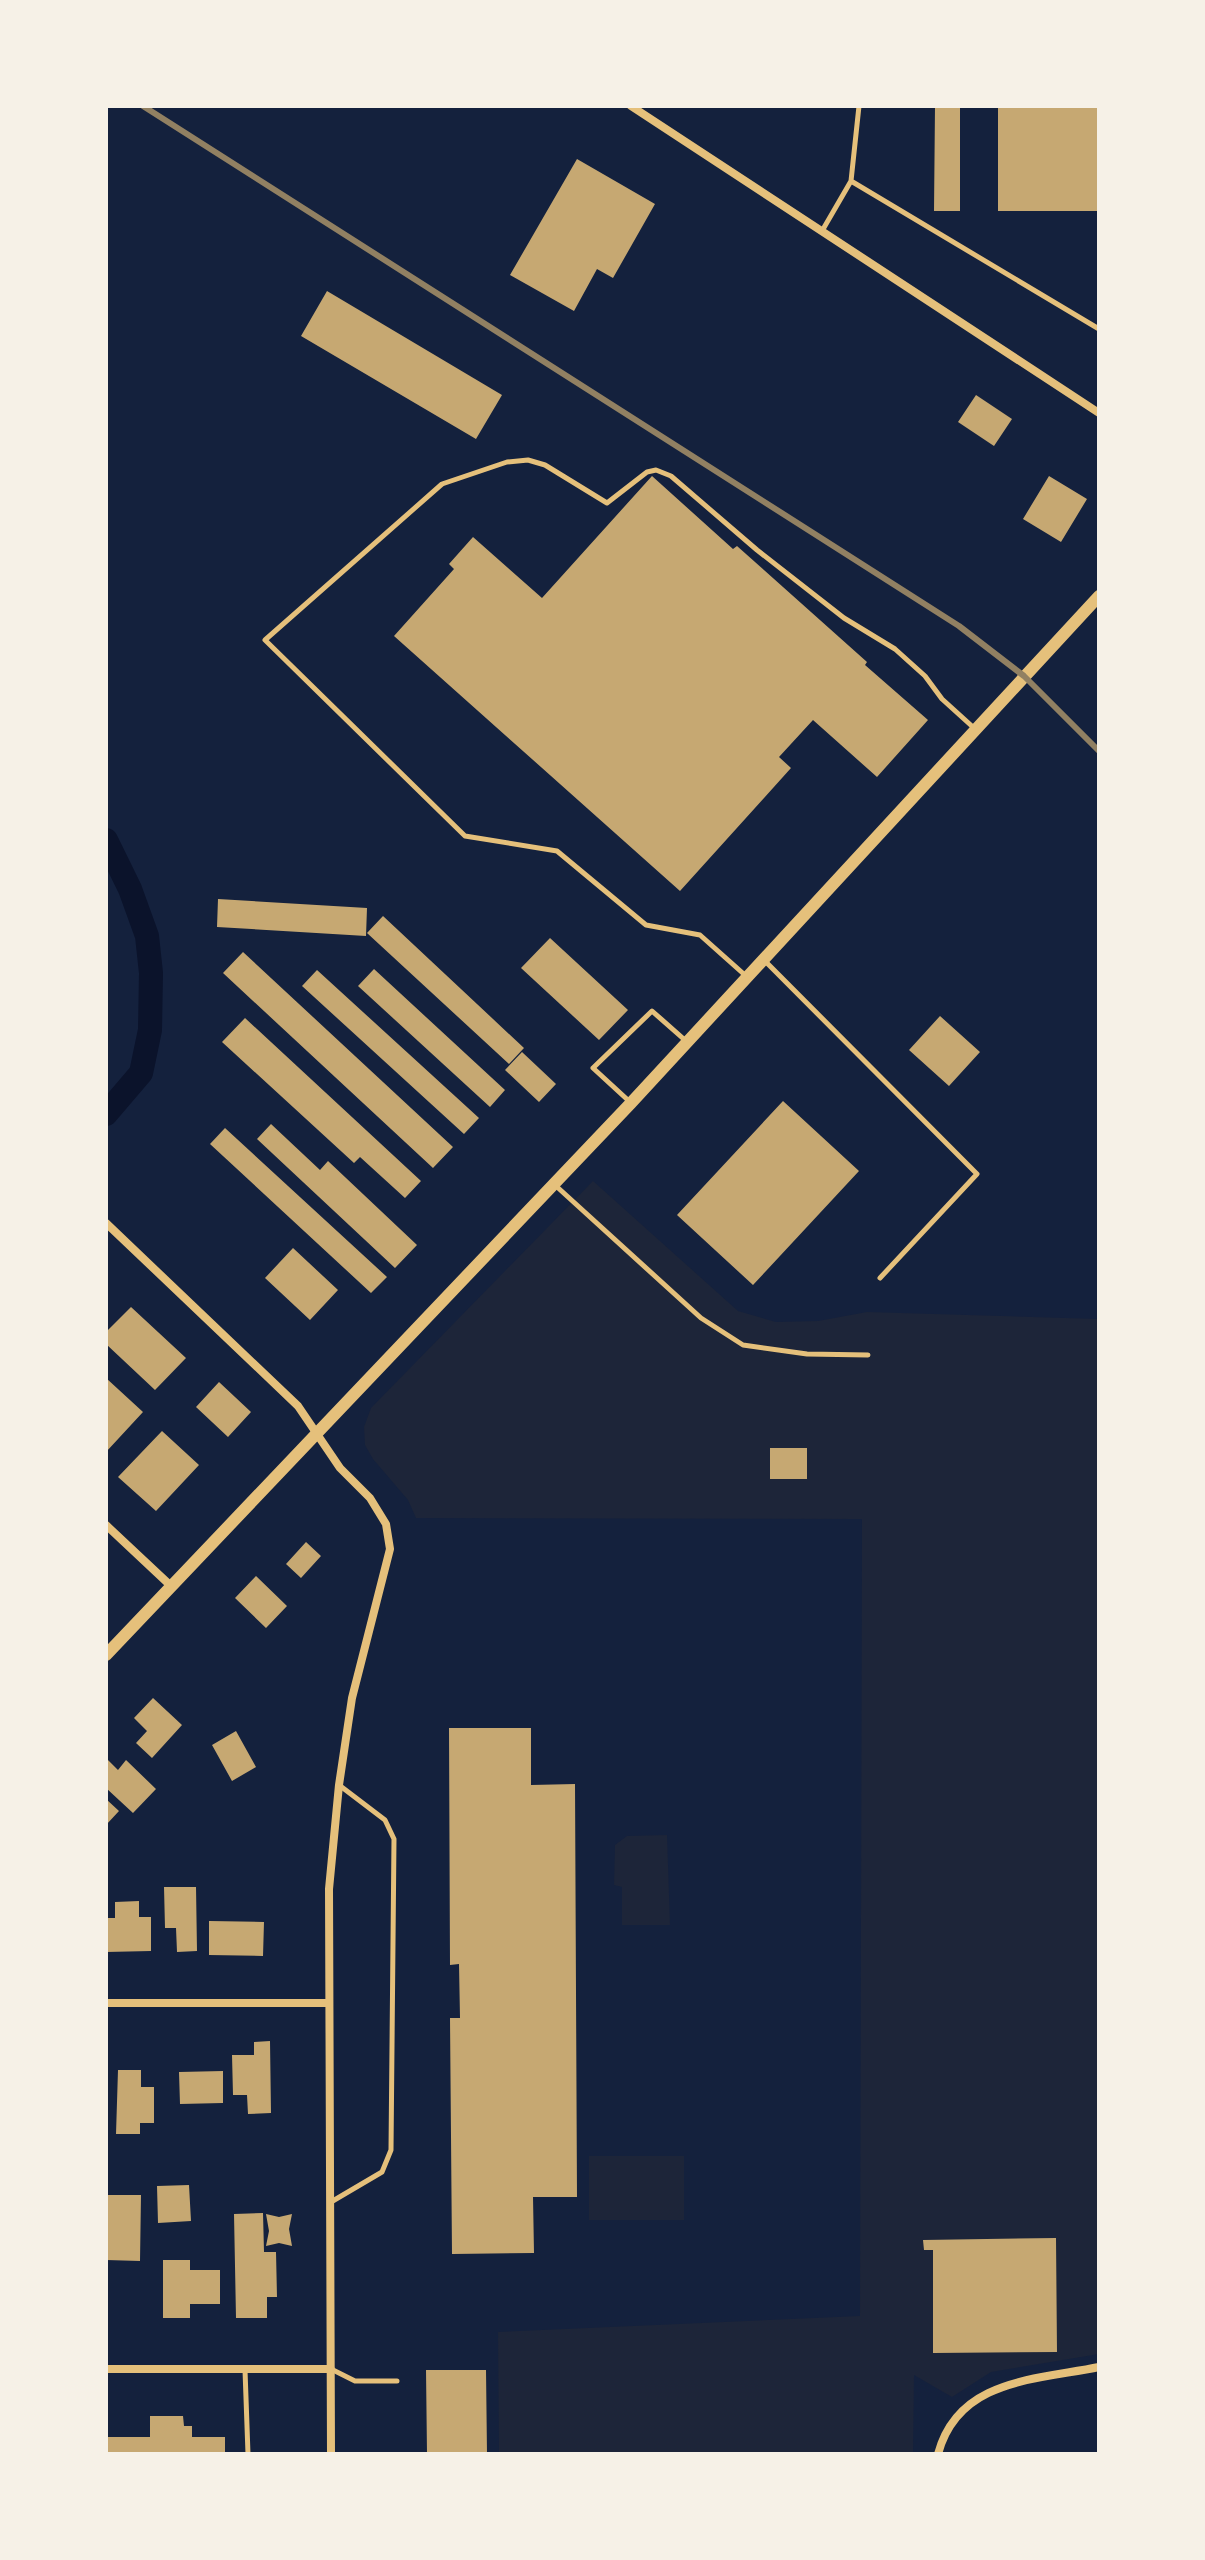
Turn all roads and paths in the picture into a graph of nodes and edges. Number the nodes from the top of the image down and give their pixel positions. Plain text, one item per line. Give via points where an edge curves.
1 (631, 106) edge
2 (859, 106) edge
3 (851, 181) junction
4 (822, 231) junction
5 (1099, 329) edge
6 (1099, 413) edge
7 (1099, 596) edge
8 (975, 730) junction
9 (763, 959) junction
10 (747, 977) junction
11 (687, 1042) junction
12 (631, 1103) junction
13 (553, 1182) junction
14 (106, 1223) edge
15 (880, 1278) dead end
16 (868, 1355) dead end
17 (317, 1435) junction
18 (106, 1525) edge
19 (171, 1586) junction
20 (106, 1655) edge
21 (339, 1785) junction
22 (106, 2003) edge
23 (329, 2003) junction
24 (331, 2203) junction
25 (1099, 2367) edge
26 (106, 2369) edge
27 (245, 2369) junction
28 (331, 2369) junction
29 (397, 2381) dead end
30 (248, 2454) edge
31 (331, 2454) edge
32 (938, 2454) edge

1 - 4 street
2 - 3 lane
3 - 4 lane
3 - 5 lane
4 - 6 street
7 - 8 street
8 - 9 street
8 - 10 lane via 895,649 844,618 671,476 656,470 607,503 528,460 442,484 265,640 465,836 557,851 646,925 700,935
9 - 10 street
9 - 15 lane via 977,1174
10 - 11 street
11 - 12 street
11 - 12 lane via 652,1011 593,1068
12 - 13 street
13 - 16 lane via 701,1318 743,1345
13 - 17 street
14 - 17 street via 298,1406
17 - 19 street
17 - 21 street via 370,1498 386,1524 390,1549 352,1698
18 - 19 street
19 - 20 street
21 - 23 street via 329,1889
21 - 24 lane via 385,1820 394,1839 391,2150 382,2172
22 - 23 street
23 - 24 street
24 - 28 street
25 - 32 street via 993,2389 962,2409 943,2434
26 - 27 street
27 - 28 street
27 - 30 lane
28 - 29 lane via 355,2381
28 - 31 street

